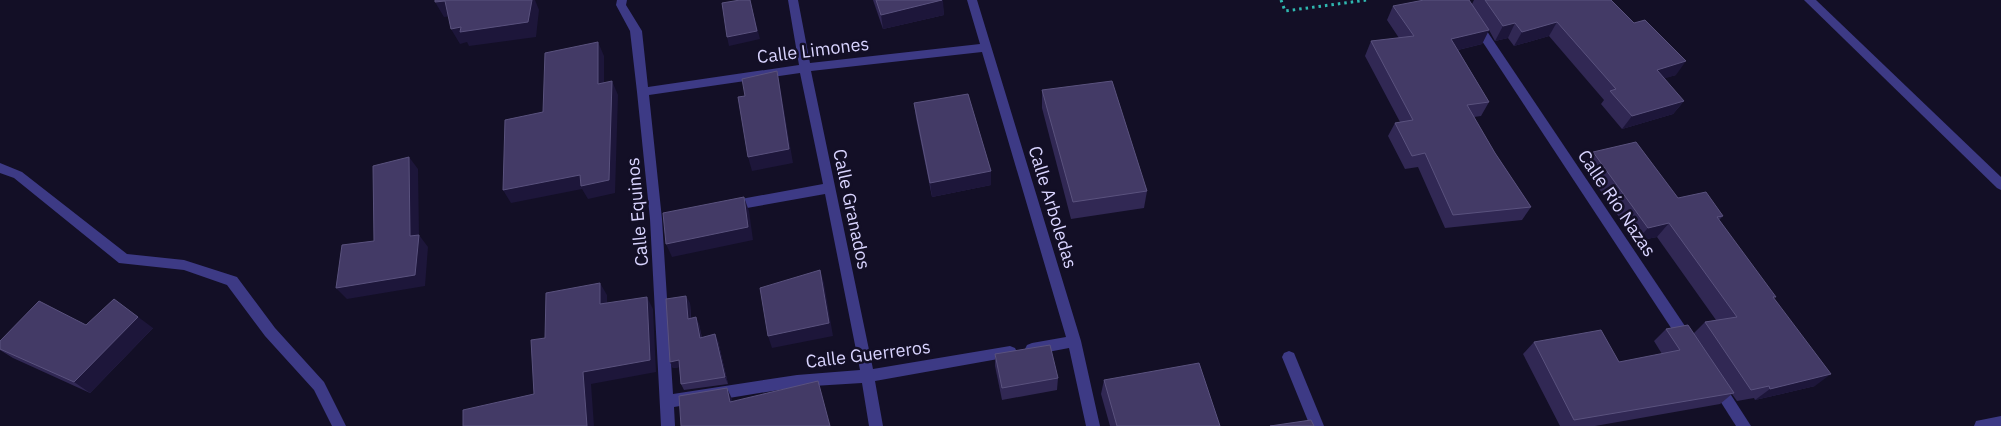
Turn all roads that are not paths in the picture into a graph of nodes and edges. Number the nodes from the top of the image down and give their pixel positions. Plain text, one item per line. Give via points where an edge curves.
1 (622, 0) edge
2 (793, 0) edge
3 (972, 0) edge
4 (1460, 0) edge
5 (1809, 0) edge
6 (987, 47) junction
7 (804, 68) junction
8 (643, 92) junction
9 (0, 168) edge
10 (2001, 185) edge
11 (830, 188) junction
12 (714, 209) edge
13 (1074, 342) junction
14 (1694, 351) edge
15 (1289, 357) dead end
16 (868, 376) junction
17 (1711, 376) edge
18 (666, 402) junction
19 (2001, 424) edge
20 (339, 426) edge
21 (668, 426) edge
22 (876, 426) edge
23 (1093, 426) edge
24 (1317, 426) edge
25 (1744, 426) edge
26 (1981, 426) edge

1 - 8 street, Calle Equinos via 621,5 636,31
2 - 7 street, Calle Granados
3 - 6 street, Calle Arboledas
4 - 14 street, Calle Río Nazas
5 - 10 street
6 - 7 street, Calle Limones
6 - 13 street, Calle Arboledas
7 - 8 street, Calle Limones
7 - 11 street, Calle Granados
8 - 18 street, Calle Equinos via 661,218
9 - 20 street via 18,175 124,259 184,265 232,281 270,332 320,386
11 - 12 street
11 - 16 street, Calle Granados
13 - 16 street, Calle Guerreros
13 - 23 street, Calle Arboledas
15 - 24 street
16 - 18 street, Calle Guerreros via 797,381
16 - 22 street, Calle Granados
17 - 25 street
18 - 21 street, Calle Equinos
19 - 26 street

